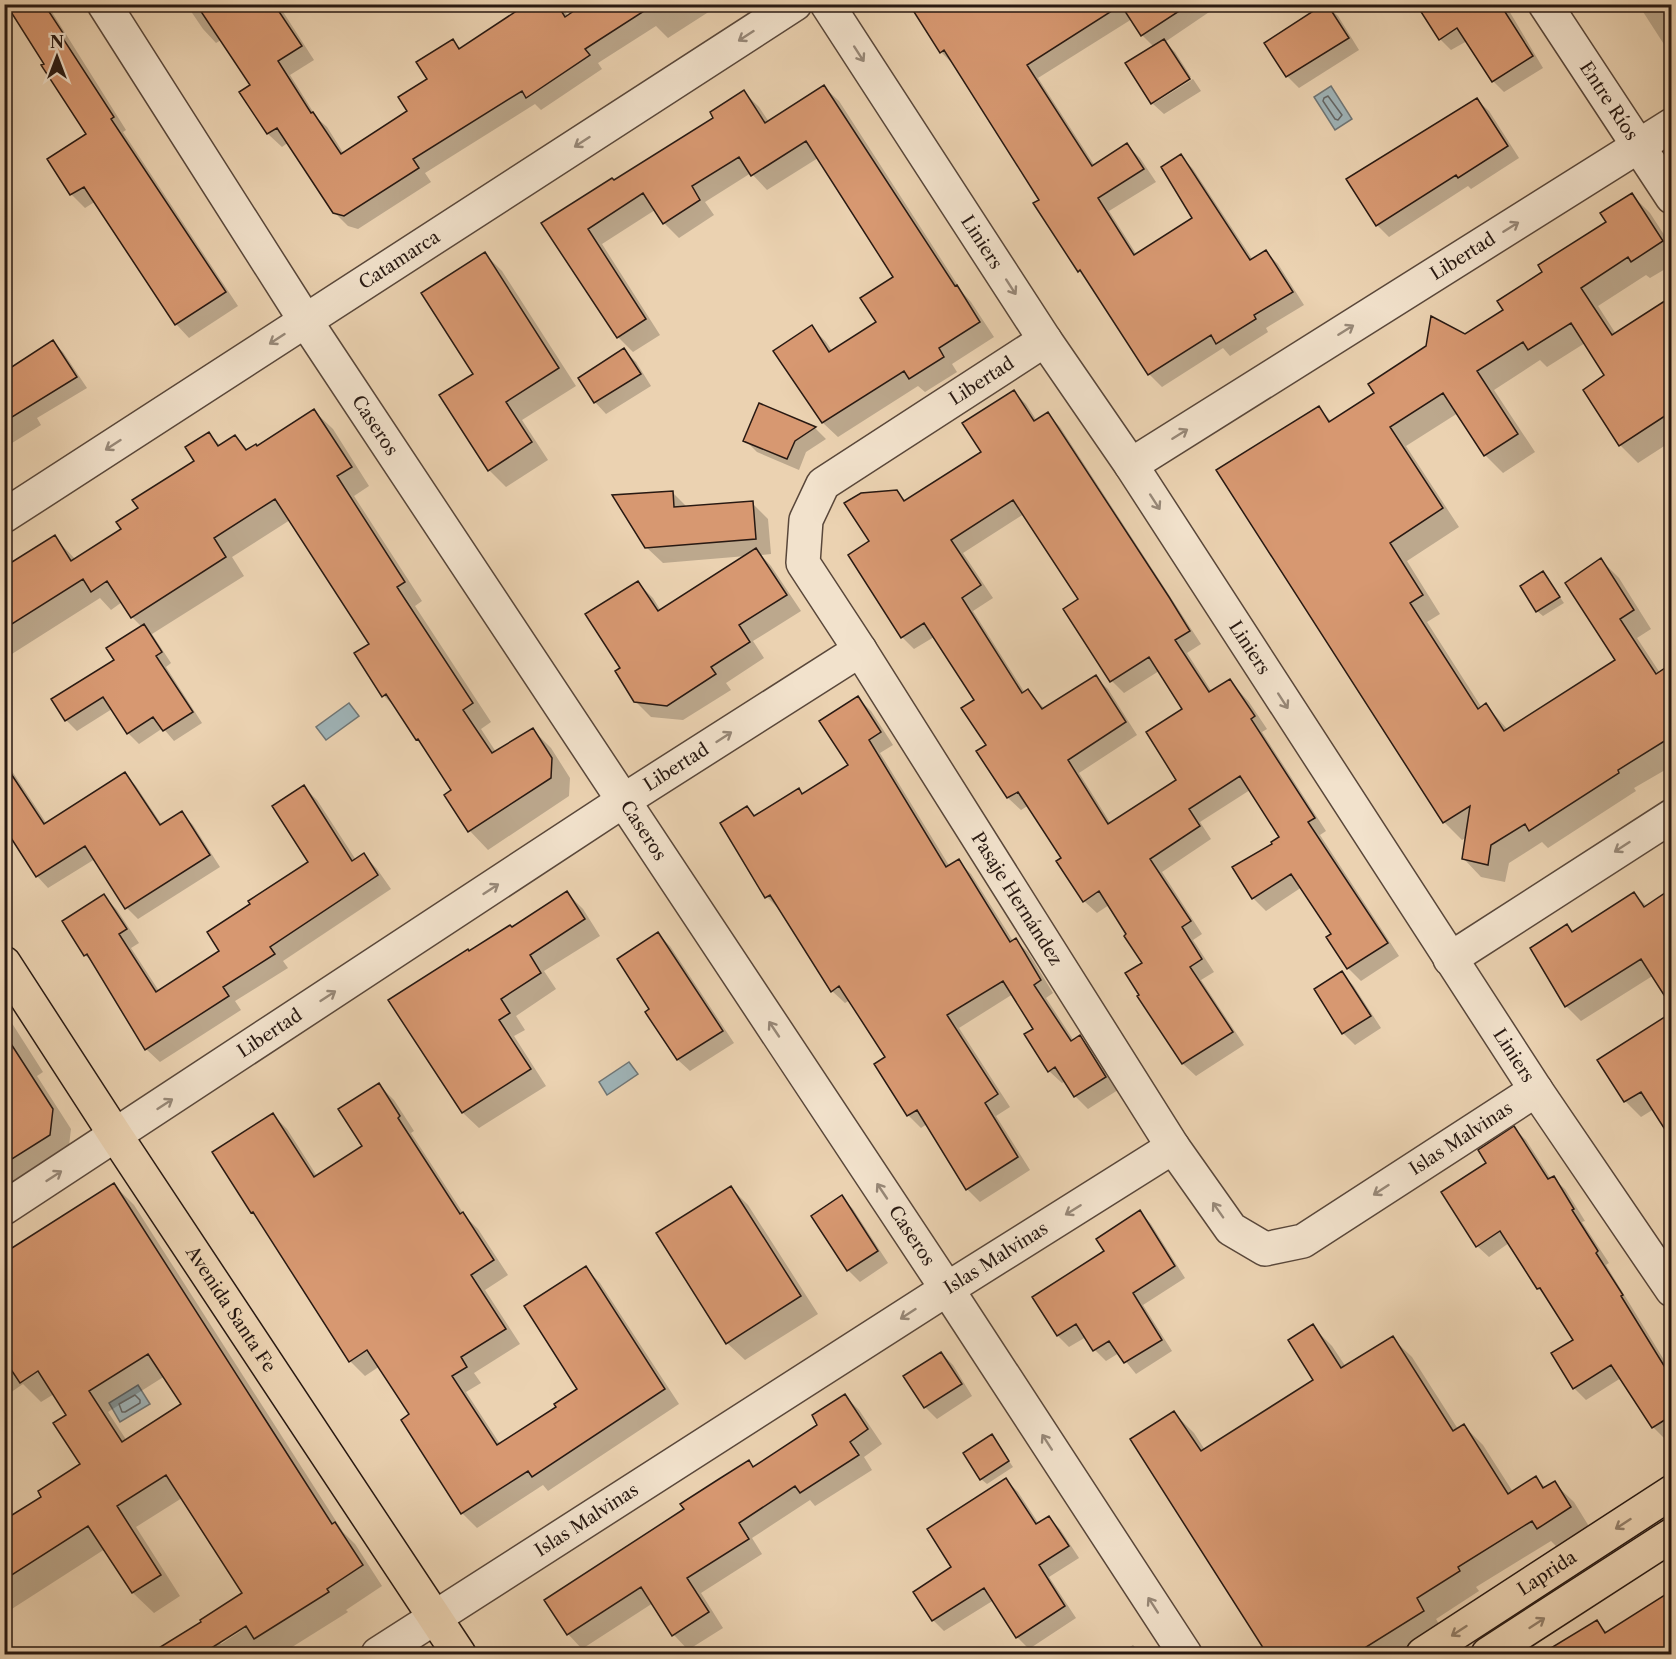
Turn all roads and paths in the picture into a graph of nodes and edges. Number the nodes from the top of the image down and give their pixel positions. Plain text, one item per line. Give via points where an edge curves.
1 (104, 4) edge
2 (795, 4) edge
3 (827, 4) edge
4 (1545, 4) edge
5 (1671, 125) edge
6 (1638, 147) junction
7 (1671, 197) edge
8 (305, 320) junction
9 (1045, 340) junction
10 (1131, 465) junction
11 (4, 516) edge
12 (860, 650) junction
13 (623, 801) junction
14 (1671, 816) edge
15 (1450, 958) junction
16 (4, 963) edge
17 (1536, 1090) junction
18 (116, 1136) junction
19 (1173, 1147) junction
20 (4, 1208) edge
21 (947, 1289) junction
22 (1671, 1290) edge
23 (1671, 1492) edge
24 (1671, 1535) edge
25 (434, 1617) junction
26 (378, 1654) edge
27 (459, 1654) edge
28 (1185, 1654) edge
29 (1423, 1654) edge
30 (1488, 1654) edge

1 - 8 street, Caseros
2 -> 8 street, Catamarca
3 -> 9 street, Liniers
4 - 6 street, Entre Ríos
5 - 6 street, Libertad
6 - 7 street, Entre Ríos
10 -> 6 street, Libertad
8 -> 11 street, Catamarca
8 - 13 street, Caseros
9 - 10 street, Liniers
9 - 12 street, Libertad via 823,484 806,520 803,563
10 -> 15 street, Liniers
13 -> 12 street, Libertad
12 - 19 street, Pasaje Hernández
18 -> 13 street, Libertad
21 -> 13 street, Caseros
14 -> 15 street
15 - 17 street, Liniers
16 - 18 main road, Avenida Santa Fe
17 -> 19 street, Islas Malvinas via 1303,1241 1265,1249 1231,1229
17 - 22 street, Liniers
20 -> 18 street, Libertad
18 - 25 main road, Avenida Santa Fe
19 -> 21 street, Islas Malvinas
21 -> 25 street, Islas Malvinas
28 -> 21 street, Caseros
23 -> 29 main road, Laprida
30 -> 24 main road, Laprida
25 - 26 street, Islas Malvinas
25 - 27 main road, Avenida Santa Fe

